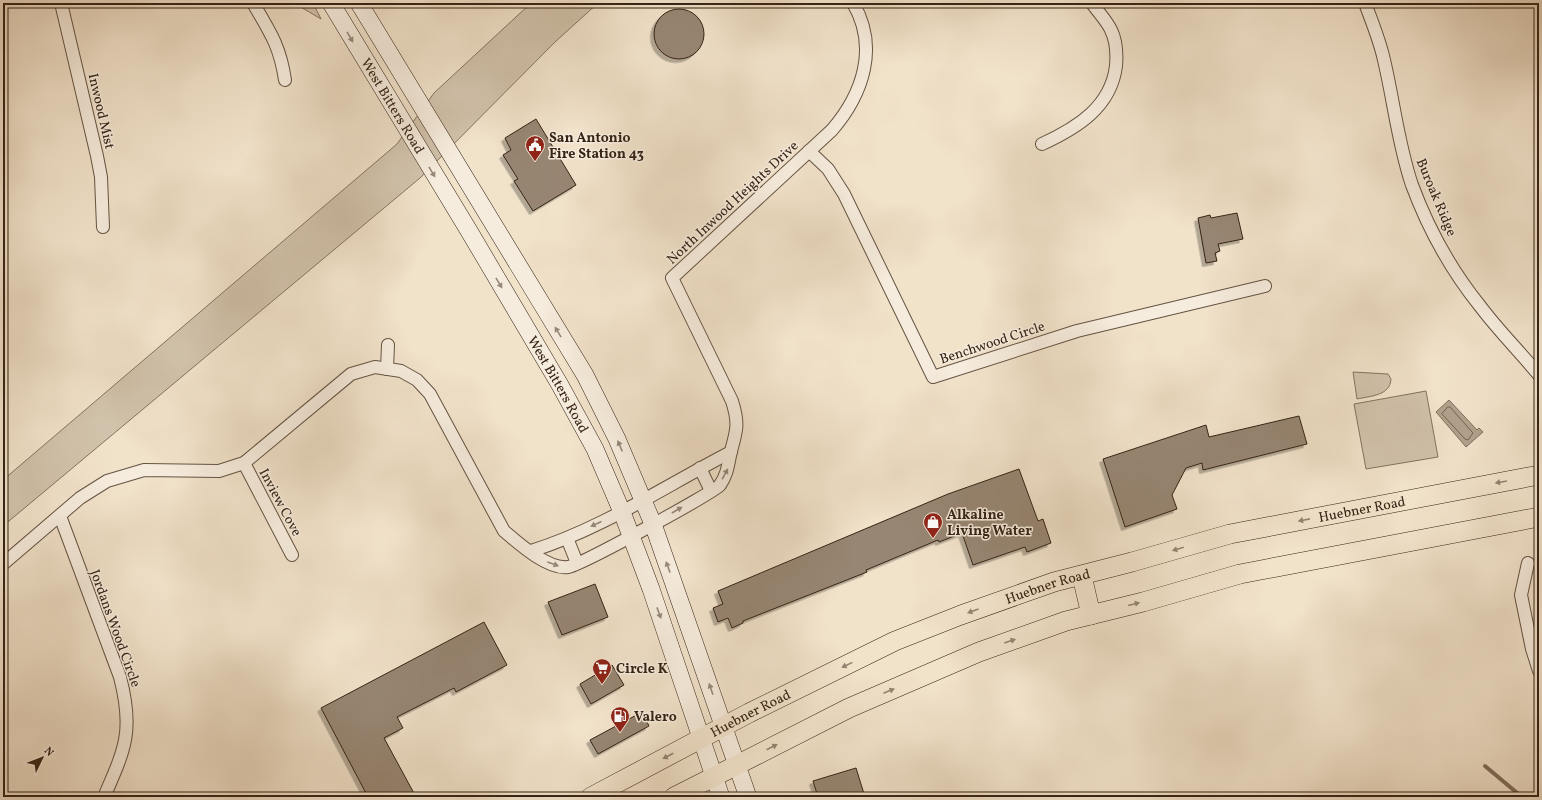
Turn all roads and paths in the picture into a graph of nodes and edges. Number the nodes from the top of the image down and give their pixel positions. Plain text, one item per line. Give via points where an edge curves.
1 (62, 3) edge
2 (253, 3) edge
3 (331, 3) edge
4 (359, 3) edge
5 (853, 3) edge
6 (1092, 3) edge
7 (1365, 3) edge
8 (285, 80) dead end
9 (1042, 144) dead end
10 (810, 151) junction
11 (103, 227) dead end
12 (1265, 286) dead end
13 (388, 345) dead end
14 (387, 369) junction
15 (1539, 376) edge
16 (731, 452) junction
17 (244, 463) junction
18 (700, 468) junction
19 (1539, 475) edge
20 (711, 491) junction
21 (643, 499) junction
22 (622, 512) junction
23 (60, 516) junction
24 (1539, 517) edge
25 (653, 524) junction
26 (631, 536) junction
27 (567, 538) junction
28 (531, 551) junction
29 (292, 555) dead end
30 (577, 563) junction
31 (1528, 563) dead end
32 (3, 564) edge
33 (1082, 576) junction
34 (1091, 615) junction
35 (1539, 671) edge
36 (724, 726) junction
37 (702, 738) junction
38 (737, 764) junction
39 (714, 776) junction
40 (104, 797) edge
41 (591, 797) edge
42 (674, 797) edge
43 (721, 797) edge
44 (748, 797) edge

1 - 11 street, Inwood Mist via 99,163
2 - 8 street via 275,40
3 -> 22 main road, West Bitters Road via 560,385 595,449
21 -> 4 main road, West Bitters Road via 617,438 585,375
5 - 10 street, North Inwood Heights Drive via 863,29 866,52 857,95 846,114
6 - 9 street via 1111,30 1118,52 1114,80 1104,100 1085,119 1067,132
7 - 15 street, Buroak Ridge via 1384,60 1399,141 1412,184 1429,226 1453,269 1479,306
10 - 12 street, Benchwood Circle via 828,169 844,194 933,377 1077,331
10 - 16 street, North Inwood Heights Drive via 672,278 732,401 736,414 736,436
13 - 14 street
14 - 17 street, North Inwood Heights Drive via 376,367 351,374
14 - 28 street, North Inwood Heights Drive via 400,371 417,380 430,394 504,531
16 - 18 street
20 -> 16 street, North Inwood Heights Drive via 719,486 729,468
17 - 23 street via 219,471 144,470 119,476 96,487
17 - 29 street, Inview Cove
18 - 20 street
18 - 21 street
19 -> 33 main road, Huebner Road via 1230,534
25 -> 20 street, North Inwood Heights Drive
21 - 22 street
21 - 25 main road, West Bitters Road
22 - 26 main road, West Bitters Road
22 -> 27 street
23 - 32 street
23 - 40 street, Jordans Wood Circle via 127,702 128,728 123,753
34 -> 24 main road via 1240,574
25 - 26 street, North Inwood Heights Drive
36 -> 25 main road, West Bitters Road
26 - 30 street, North Inwood Heights Drive
26 -> 37 main road, West Bitters Road
27 - 28 street
27 - 30 street
28 -> 30 street, North Inwood Heights Drive via 552,566 568,567
31 - 35 street via 1521,595
33 - 34 main road
33 -> 36 main road, Huebner Road via 1054,582 1007,598 895,641
38 -> 34 main road via 849,708 979,652
36 - 37 main road, Huebner Road
36 - 38 main road, West Bitters Road
37 - 39 main road, West Bitters Road
37 -> 41 main road, Huebner Road
38 - 39 main road
38 - 44 main road, West Bitters Road
39 - 42 main road
39 - 43 main road, West Bitters Road

